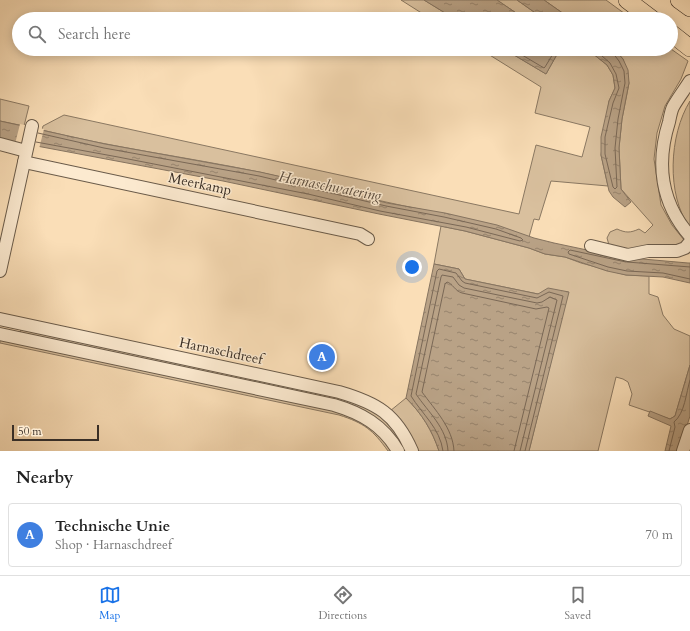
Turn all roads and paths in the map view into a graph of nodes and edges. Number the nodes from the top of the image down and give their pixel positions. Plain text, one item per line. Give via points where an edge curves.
1 (627, 0) edge
2 (679, 0) edge
3 (690, 8) edge
4 (643, 12) edge
5 (678, 39) edge
6 (690, 48) edge
7 (690, 81) edge
8 (32, 126) dead end
9 (0, 144) edge
10 (26, 153) junction
11 (690, 236) edge
12 (368, 239) dead end
13 (690, 242) edge
14 (591, 246) dead end
15 (0, 271) edge
16 (0, 319) edge
17 (0, 334) edge
18 (690, 430) edge
19 (398, 451) edge
20 (412, 451) edge
21 (683, 451) edge

1 - 4 highway
2 - 3 highway
5 - 6 highway
7 - 11 street via 674,107 662,151 662,169 669,200 676,216
8 - 10 street
9 - 10 street, Meerkamp
10 - 12 street, Meerkamp via 360,234
10 - 15 street
13 - 14 street via 685,248 677,251 648,251 628,255
16 - 20 street, Harnaschdreef via 356,397 382,409 393,419
17 - 19 street via 334,405 368,418 383,430
18 - 21 street

